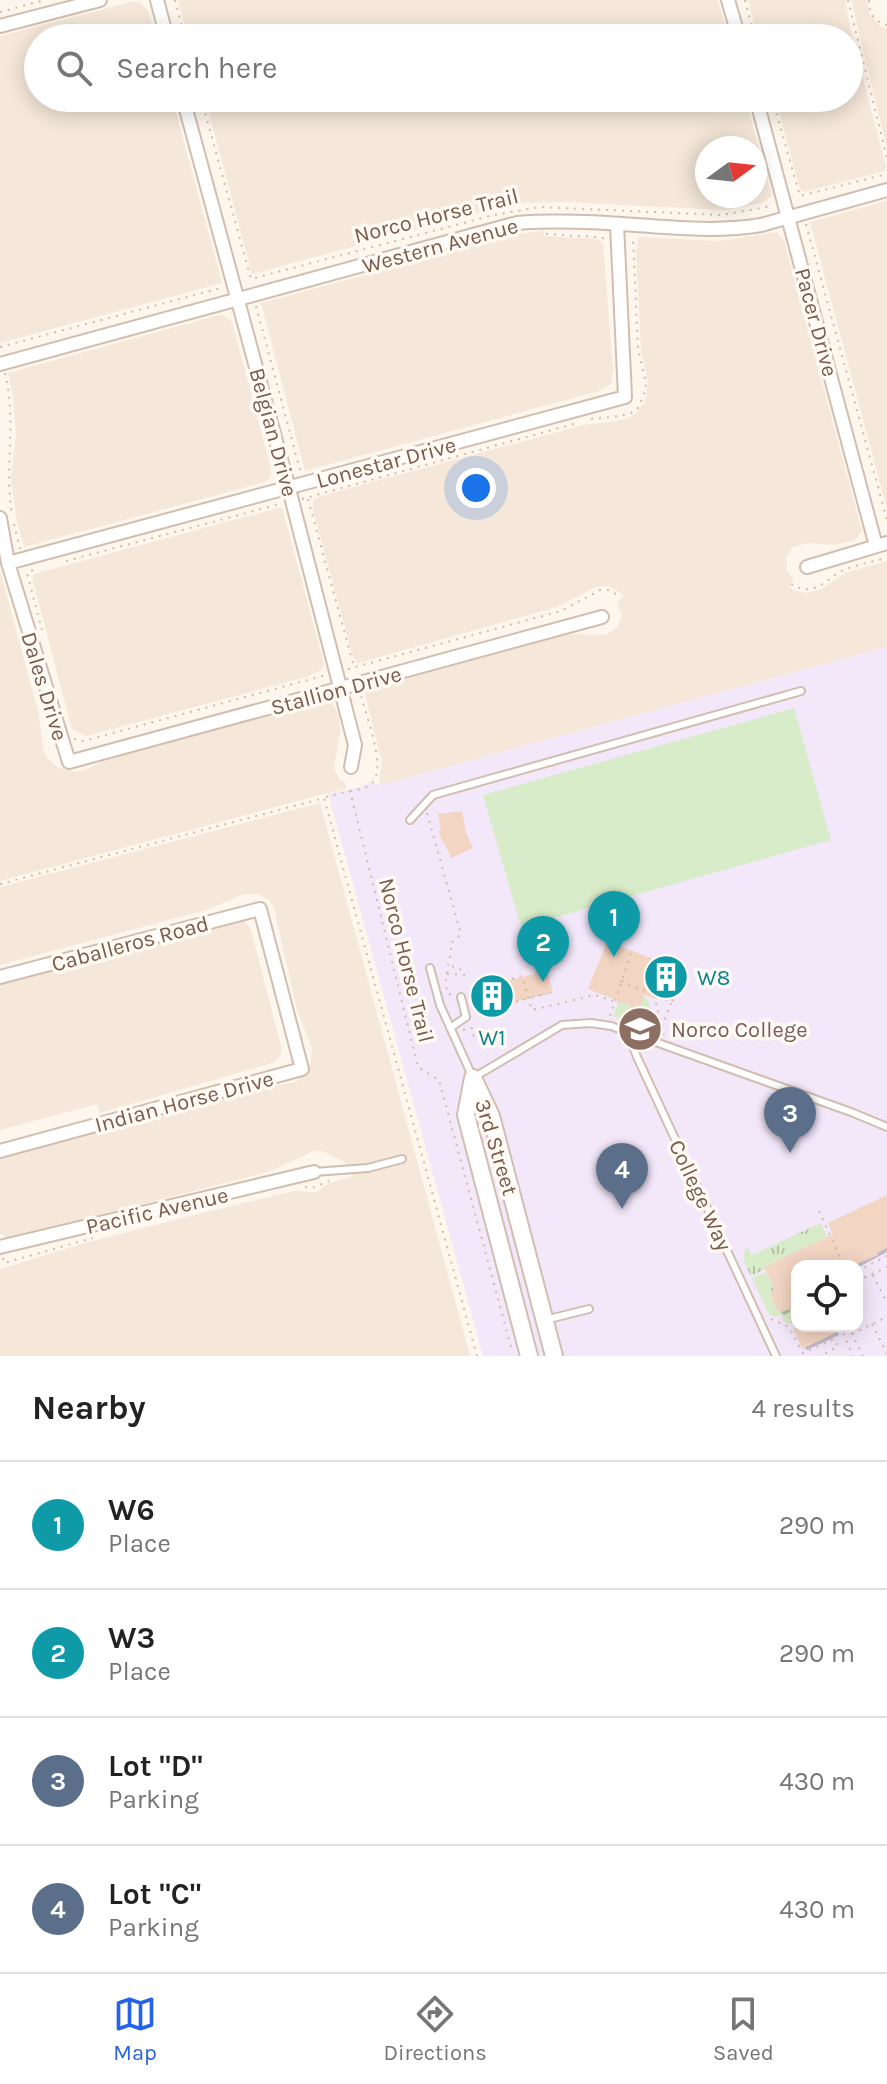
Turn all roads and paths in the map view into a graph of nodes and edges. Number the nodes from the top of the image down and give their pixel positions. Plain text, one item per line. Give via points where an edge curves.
1 (45, 0) edge
2 (100, 0) edge
3 (157, 0) edge
4 (175, 0) edge
5 (728, 0) edge
6 (745, 0) edge
7 (848, 0) edge
8 (869, 0) edge
9 (0, 12) edge
10 (163, 24) edge
11 (181, 24) edge
12 (735, 24) edge
13 (751, 24) edge
14 (854, 24) edge
15 (887, 25) edge
16 (0, 26) edge
17 (863, 61) edge
18 (187, 112) edge
19 (205, 112) edge
20 (760, 112) edge
21 (776, 112) edge
22 (887, 158) edge
23 (887, 174) edge
24 (887, 190) edge
25 (800, 196) junction
26 (785, 202) junction
27 (803, 213) junction
28 (789, 217) junction
29 (617, 224) junction
30 (633, 225) junction
31 (546, 234) dead end
32 (617, 241) junction
33 (251, 279) junction
34 (234, 284) junction
35 (253, 295) junction
36 (238, 299) junction
37 (0, 347) edge
38 (1, 363) edge
39 (591, 419) dead end
40 (576, 423) dead end
41 (306, 491) junction
42 (290, 495) junction
43 (0, 518) edge
44 (887, 520) edge
45 (882, 545) edge
46 (887, 558) edge
47 (23, 559) junction
48 (64, 561) dead end
49 (8, 563) junction
50 (807, 567) dead end
51 (33, 569) dead end
52 (791, 584) dead end
53 (620, 596) dead end
54 (602, 617) dead end
55 (42, 629) dead end
56 (354, 667) junction
57 (336, 672) junction
58 (359, 683) junction
59 (341, 688) junction
60 (801, 691) dead end
61 (70, 732) dead end
62 (69, 762) joint
63 (351, 767) dead end
64 (350, 791) junction
65 (324, 798) junction
66 (425, 804) junction
67 (410, 820) dead end
68 (0, 884) edge
69 (260, 909) joint
70 (632, 950) dead end
71 (447, 964) junction
72 (430, 968) dead end
73 (683, 971) dead end
74 (445, 974) junction
75 (0, 977) edge
76 (621, 981) junction
77 (541, 995) dead end
78 (654, 995) junction
79 (461, 997) dead end
80 (528, 998) junction
81 (613, 1001) junction
82 (672, 1002) junction
83 (453, 1004) dead end
84 (670, 1007) junction
85 (675, 1009) dead end
86 (610, 1017) dead end
87 (450, 1028) junction
88 (461, 1028) dead end
89 (662, 1029) junction
90 (627, 1032) junction
91 (664, 1036) dead end
92 (474, 1038) dead end
93 (473, 1078) junction
94 (887, 1127) edge
95 (0, 1151) edge
96 (402, 1159) dead end
97 (314, 1172) joint
98 (819, 1211) dead end
99 (0, 1247) edge
100 (887, 1256) edge
101 (841, 1260) edge
102 (887, 1267) edge
103 (863, 1268) edge
104 (873, 1274) junction
105 (863, 1278) edge
106 (887, 1292) edge
107 (882, 1294) junction
108 (887, 1303) edge
109 (589, 1309) dead end
110 (886, 1318) edge
111 (545, 1320) junction
112 (770, 1320) dead end
113 (872, 1324) junction
114 (887, 1324) edge
115 (843, 1332) edge
116 (852, 1334) joint
117 (885, 1355) edge
118 (477, 1356) edge
119 (514, 1356) edge
120 (529, 1356) edge
121 (554, 1356) edge
122 (776, 1356) edge
123 (821, 1356) edge
124 (853, 1356) edge
125 (863, 1356) edge

1 - 9 path
2 - 16 street
3 - 10 street
4 - 11 path
5 - 12 street
6 - 13 path
7 - 14 path
8 - 15 path via 875,19
17 - 22 path
18 - 34 street, Belgian Drive
19 - 33 path
20 - 26 street, Pacer Drive
21 - 25 path
23 - 25 path, Norco Horse Trail
24 - 27 street, Western Avenue
25 - 26 path, Norco Horse Trail
25 - 27 path
26 - 28 street, Pacer Drive
26 - 33 path, Norco Horse Trail via 722,215 528,208
27 - 28 street, Western Avenue
27 - 44 path
28 - 30 street, Western Avenue via 740,229
28 - 45 street, Pacer Drive
29 - 30 street, Western Avenue
29 - 32 street
29 - 35 street, Western Avenue via 517,223
30 - 39 path via 645,392 631,413
31 - 32 path
32 - 41 street, Lonestar Drive via 625,397
33 - 34 path, Norco Horse Trail
33 - 35 path
34 - 36 street, Belgian Drive
34 - 37 path, Norco Horse Trail
35 - 36 street, Western Avenue
35 - 41 path
36 - 38 street, Western Avenue
36 - 42 street, Belgian Drive
38 - 47 path via 11,414 9,497
40 - 41 path
41 - 42 street, Lonestar Drive
41 - 42 path
41 - 56 path
42 - 47 street, Lonestar Drive
42 - 48 path
42 - 57 street, Belgian Drive
43 - 49 street, Dales Drive
45 - 50 street
46 - 52 path via 846,569 819,587 801,590
47 - 49 street, Lonestar Drive
49 - 62 street, Dales Drive
51 - 55 path via 27,573
53 - 56 path via 600,590 561,611
54 - 58 street, Stallion Drive
56 - 57 path
56 - 58 path
57 - 59 street, Belgian Drive
57 - 61 path via 91,739 74,739
58 - 59 street, Stallion Drive
58 - 64 path via 377,772 368,786
59 - 62 street, Stallion Drive
59 - 63 street, Belgian Drive via 355,745
60 - 66 lane via 435,795
64 - 65 path
64 - 119 path, Norco Horse Trail via 418,1067 439,1080
65 - 68 path
65 - 118 path, Norco Horse Trail
66 - 67 lane
66 - 71 path via 461,934 451,943
69 - 75 street, Caballeros Road
69 - 95 street, Indian Horse Drive via 302,1069
70 - 76 path
71 - 74 path
71 - 74 path via 464,975
72 - 87 lane
73 - 82 path
74 - 83 path
76 - 78 path
76 - 81 path
77 - 80 path
78 - 82 path
78 - 89 path
79 - 87 lane via 466,1017
80 - 80 path via 483,1011 477,986 522,976
80 - 81 path via 532,1010 595,995
81 - 86 path
82 - 84 path
84 - 85 path
84 - 89 path
87 - 93 lane
88 - 92 path via 472,1028
89 - 91 path
90 - 93 lane via 591,1023 562,1025
90 - 94 lane
90 - 122 lane, College Way
93 - 111 street, 3rd Street via 491,1116
93 - 120 street, 3rd Street via 466,1115
96 - 97 lane
97 - 99 street, Pacific Avenue
98 - 101 path
100 - 103 path
102 - 104 path
104 - 105 path
104 - 107 path
106 - 107 path
107 - 108 path
109 - 111 lane
110 - 113 path
110 - 114 path
111 - 121 street, 3rd Street
112 - 123 path via 789,1327 803,1353 834,1339 838,1346
113 - 116 path
113 - 117 path
115 - 124 path
116 - 125 path

